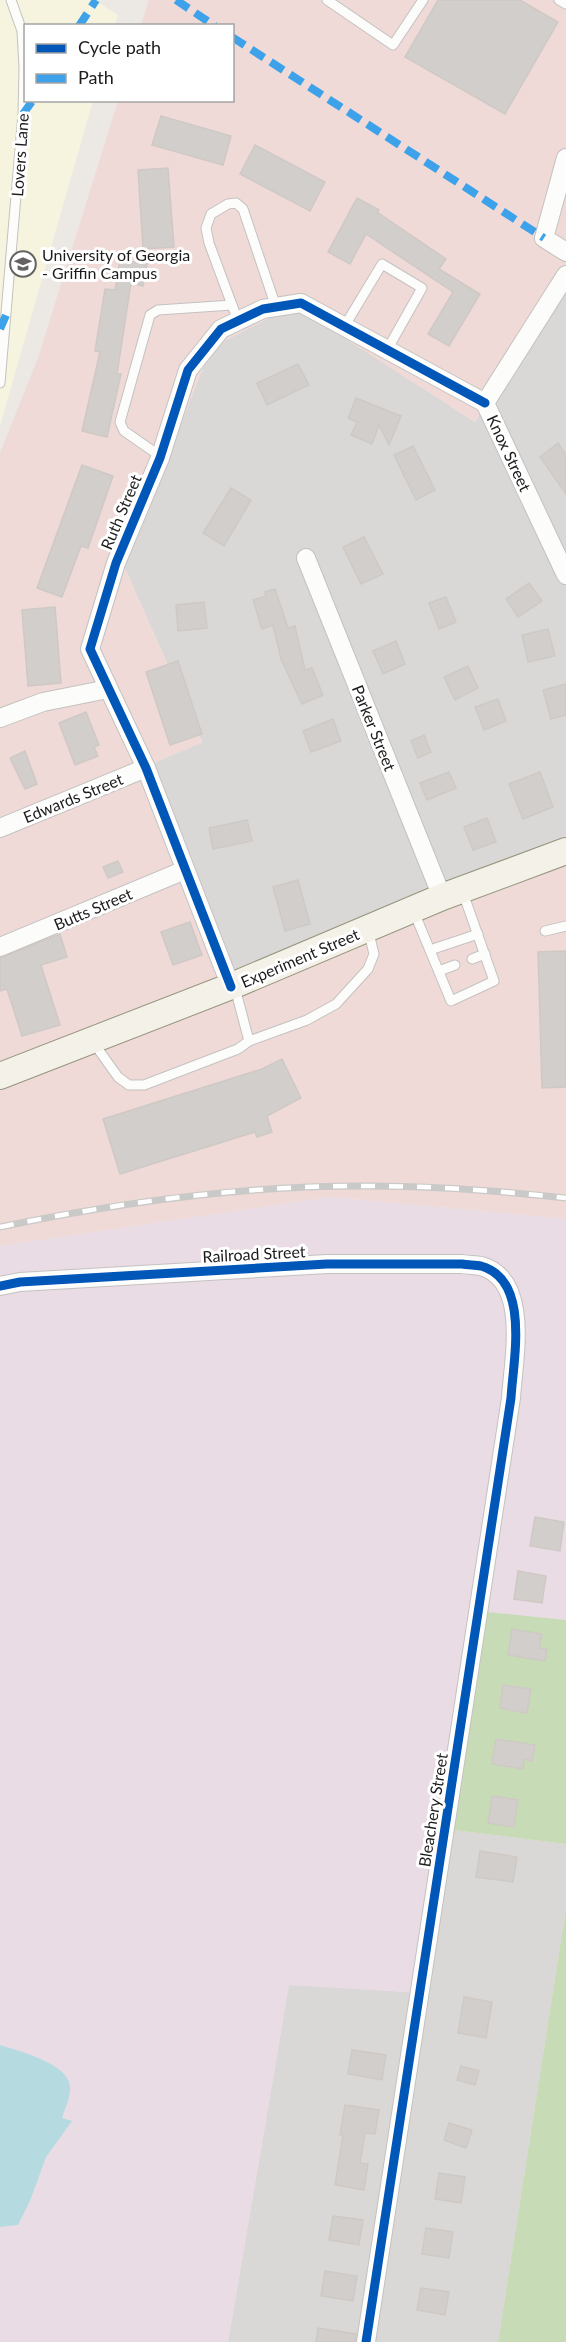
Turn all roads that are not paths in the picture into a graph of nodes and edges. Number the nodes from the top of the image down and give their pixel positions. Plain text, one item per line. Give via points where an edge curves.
1 (11, 0) edge
2 (327, 0) edge
3 (423, 0) edge
4 (559, 0) edge
5 (566, 4) edge
6 (566, 159) edge
7 (566, 252) edge
8 (566, 275) edge
9 (276, 307) junction
10 (235, 313) junction
11 (344, 327) junction
12 (387, 350) junction
13 (0, 383) edge
14 (485, 403) junction
15 (160, 456) junction
16 (306, 558) dead end
17 (566, 575) edge
18 (108, 689) junction
19 (0, 718) edge
20 (146, 768) junction
21 (0, 828) edge
22 (566, 851) edge
23 (185, 870) junction
24 (452, 894) junction
25 (413, 910) junction
26 (566, 926) edge
27 (368, 929) junction
28 (544, 931) dead end
29 (478, 934) junction
30 (0, 948) edge
31 (430, 950) junction
32 (485, 954) junction
33 (472, 959) dead end
34 (455, 965) dead end
35 (439, 971) junction
36 (232, 986) junction
37 (92, 1040) junction
38 (249, 1041) junction
39 (0, 1076) edge
40 (504, 1284) joint
41 (0, 1286) edge
42 (366, 2342) edge

1 - 13 lane, Lovers Lane via 22,31 23,114
2 - 3 lane via 393,45
4 - 5 lane
6 - 7 street via 544,238
8 - 14 street, Knox Street
9 - 10 street, Ruth Street
9 - 10 lane via 243,209 236,203 228,204 210,214 206,228
9 - 11 street, Ruth Street via 301,303
10 - 15 street, Ruth Street via 188,370
10 - 15 lane via 158,310 148,318 120,422 124,430
11 - 12 street, Ruth Street
11 - 12 lane via 382,264 422,288
12 - 14 street, Ruth Street
14 - 17 street, Knox Street
15 - 18 street, Ruth Street via 116,563 90,649
16 - 24 street, Parker Street
18 - 19 street via 43,702
18 - 20 street, Ruth Street
20 - 21 street, Edwards Street
20 - 23 street, Ruth Street
22 - 24 main road, Experiment Street
23 - 30 street, Butts Street
23 - 36 street, Ruth Street
24 - 25 main road, Experiment Street
24 - 29 lane
25 - 27 main road, Experiment Street
25 - 31 lane
26 - 28 lane
27 - 36 main road, Experiment Street
27 - 38 lane via 374,954 368,969 336,1004 307,1020
29 - 31 lane
29 - 32 lane
31 - 35 lane
32 - 33 lane
32 - 35 lane via 494,981 451,1001
34 - 35 lane
36 - 37 main road, Experiment Street
36 - 38 lane
37 - 38 lane via 118,1077 129,1085 144,1085 238,1049
37 - 39 main road, Experiment Street
40 - 41 street, Railroad Street via 483,1267 327,1264
40 - 42 street, Bleachery Street via 517,1315 511,1398

